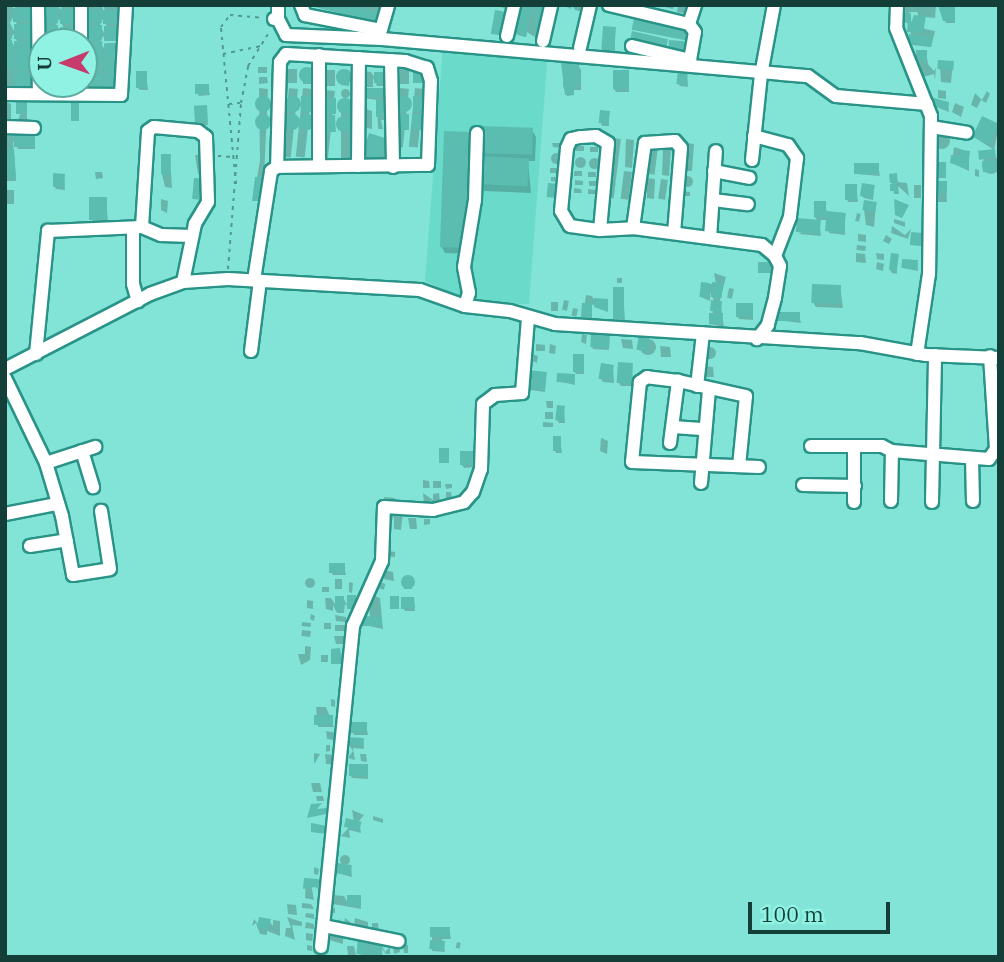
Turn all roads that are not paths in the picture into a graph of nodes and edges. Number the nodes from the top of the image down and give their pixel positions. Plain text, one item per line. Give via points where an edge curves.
1 (38, 5) edge
2 (81, 5) edge
3 (125, 5) edge
4 (278, 5) edge
5 (301, 5) edge
6 (388, 5) edge
7 (514, 5) edge
8 (551, 5) edge
9 (590, 5) edge
10 (609, 5) edge
11 (695, 5) edge
12 (774, 5) edge
13 (897, 5) edge
14 (690, 24) junction
15 (38, 28) edge
16 (81, 28) edge
17 (508, 36) dead end
18 (543, 41) dead end
19 (632, 46) dead end
20 (580, 48) dead end
21 (319, 55) junction
22 (359, 58) junction
23 (391, 60) junction
24 (761, 75) junction
25 (98, 90) edge
26 (5, 94) edge
27 (28, 94) edge
28 (927, 104) junction
29 (5, 127) edge
30 (931, 127) junction
31 (34, 128) dead end
32 (477, 133) dead end
33 (967, 133) dead end
34 (754, 136) junction
35 (716, 151) dead end
36 (752, 160) dead end
37 (319, 164) junction
38 (358, 166) junction
39 (277, 167) junction
40 (393, 167) junction
41 (714, 171) junction
42 (749, 178) dead end
43 (713, 200) junction
44 (748, 204) dead end
45 (633, 228) junction
46 (137, 229) junction
47 (600, 230) junction
48 (674, 233) junction
49 (192, 236) junction
50 (710, 238) junction
51 (775, 256) junction
52 (257, 280) junction
53 (183, 282) junction
54 (138, 300) junction
55 (465, 306) junction
56 (528, 319) junction
57 (703, 333) junction
58 (757, 339) junction
59 (251, 351) dead end
60 (36, 354) junction
61 (917, 354) junction
62 (935, 355) junction
63 (994, 357) edge
64 (5, 369) edge
65 (5, 377) edge
66 (678, 381) junction
67 (703, 387) junction
68 (673, 427) junction
69 (705, 429) junction
70 (670, 443) dead end
71 (811, 446) dead end
72 (854, 446) junction
73 (95, 447) dead end
74 (82, 451) junction
75 (892, 451) junction
76 (933, 453) junction
77 (972, 458) junction
78 (46, 463) junction
79 (701, 464) junction
80 (739, 466) junction
81 (759, 467) dead end
82 (701, 483) dead end
83 (803, 485) dead end
84 (855, 486) junction
85 (93, 487) dead end
86 (891, 501) dead end
87 (973, 501) dead end
88 (854, 502) dead end
89 (932, 502) dead end
90 (57, 504) junction
91 (101, 510) dead end
92 (5, 514) edge
93 (67, 540) junction
94 (30, 546) dead end
95 (324, 926) junction
96 (398, 941) dead end
97 (321, 947) dead end

1 - 15 street
2 - 16 street
3 - 25 street via 124,91
4 - 24 street via 276,19 286,35 382,39
5 - 6 street via 305,15 378,30 383,29
7 - 17 street
8 - 18 street
9 - 20 street
10 - 14 street
11 - 14 street
12 - 24 street
13 - 28 street via 896,28
14 - 19 street via 695,32 690,60
21 - 22 street
21 - 37 street
21 - 39 street via 291,53 280,62
22 - 23 street
22 - 38 street
23 - 40 street
23 - 40 street via 418,62 427,68 431,81 428,165
24 - 28 street via 815,78 822,89 836,96
24 - 34 street
26 - 27 street
28 - 30 street
29 - 31 street
30 - 33 street
30 - 61 street via 929,274
32 - 55 street via 475,200 464,267 469,293
34 - 36 street
34 - 51 street via 788,145 797,158 790,217
35 - 41 street
37 - 38 street
37 - 39 street
38 - 40 street
39 - 52 street via 271,172
41 - 42 street
41 - 43 street
43 - 44 street
43 - 50 street
45 - 47 street
45 - 48 street
45 - 48 street via 645,143 675,141 681,148
46 - 49 street
46 - 49 street via 150,128 203,132 208,202
46 - 54 street via 133,284
46 - 60 street via 48,231
47 - 47 street via 570,226 562,216 571,139 596,136 608,143
48 - 50 street
49 - 53 street
50 - 51 street via 762,245
51 - 58 street via 780,266 775,298 768,325
52 - 53 street
52 - 55 street via 420,290
52 - 59 street
53 - 54 street
54 - 60 street
55 - 56 street via 510,311
56 - 57 street
56 - 95 street via 523,393 495,395 482,404 481,469 473,492 464,502 433,510 384,507 382,561 353,626
57 - 58 street
57 - 67 street
58 - 61 street via 860,343
60 - 64 street
61 - 62 street
62 - 63 street
62 - 76 street
63 - 77 street via 996,449 989,459
65 - 78 street
66 - 67 street
66 - 68 street
66 - 79 street via 649,377 640,382 631,459 635,464
67 - 69 street
67 - 80 street via 746,396
68 - 69 street
68 - 70 street
69 - 79 street
71 - 72 street
72 - 75 street via 883,446
72 - 84 street
73 - 74 street
74 - 78 street
74 - 85 street
75 - 76 street
75 - 86 street
76 - 77 street
76 - 89 street
77 - 87 street
78 - 90 street
79 - 80 street
79 - 82 street
80 - 81 street
83 - 84 street
84 - 88 street
90 - 92 street
90 - 93 street
91 - 93 street via 110,569 73,575
93 - 94 street
95 - 96 street
95 - 97 street

